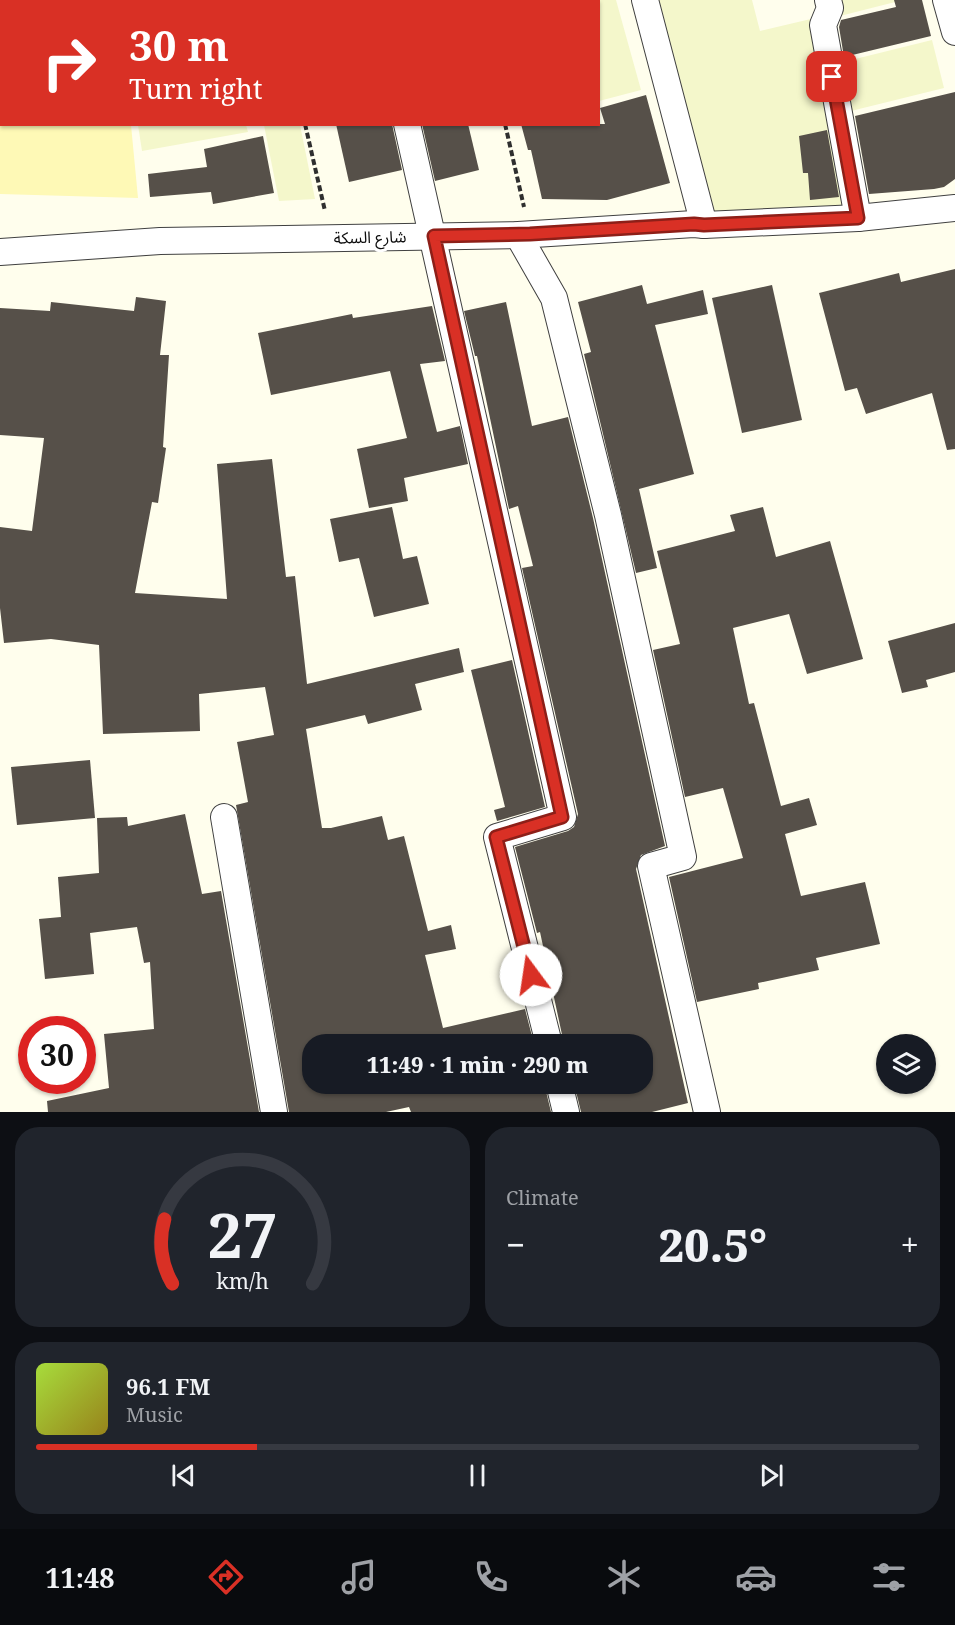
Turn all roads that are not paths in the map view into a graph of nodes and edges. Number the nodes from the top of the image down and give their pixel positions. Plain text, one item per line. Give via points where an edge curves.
1 (645, 0) edge
2 (828, 0) edge
3 (946, 0) edge
4 (955, 32) edge
5 (408, 126) edge
6 (955, 208) edge
7 (858, 218) junction
8 (704, 225) junction
9 (524, 234) junction
10 (434, 236) junction
11 (0, 252) edge
12 (224, 817) dead end
13 (546, 1034) edge
14 (562, 1094) edge
15 (274, 1112) edge
16 (566, 1112) edge
17 (707, 1112) edge

1 - 8 street
2 - 7 street via 830,8 823,25
3 - 4 street
5 - 10 street
6 - 7 street, شارع السكة
7 - 8 street, شارع السكة
8 - 9 street, شارع السكة
9 - 10 street, شارع السكة
9 - 17 street via 554,298 608,515 683,857 651,866
10 - 11 street, شارع السكة via 160,241
10 - 13 street via 562,817 496,837
12 - 15 street
14 - 16 street

